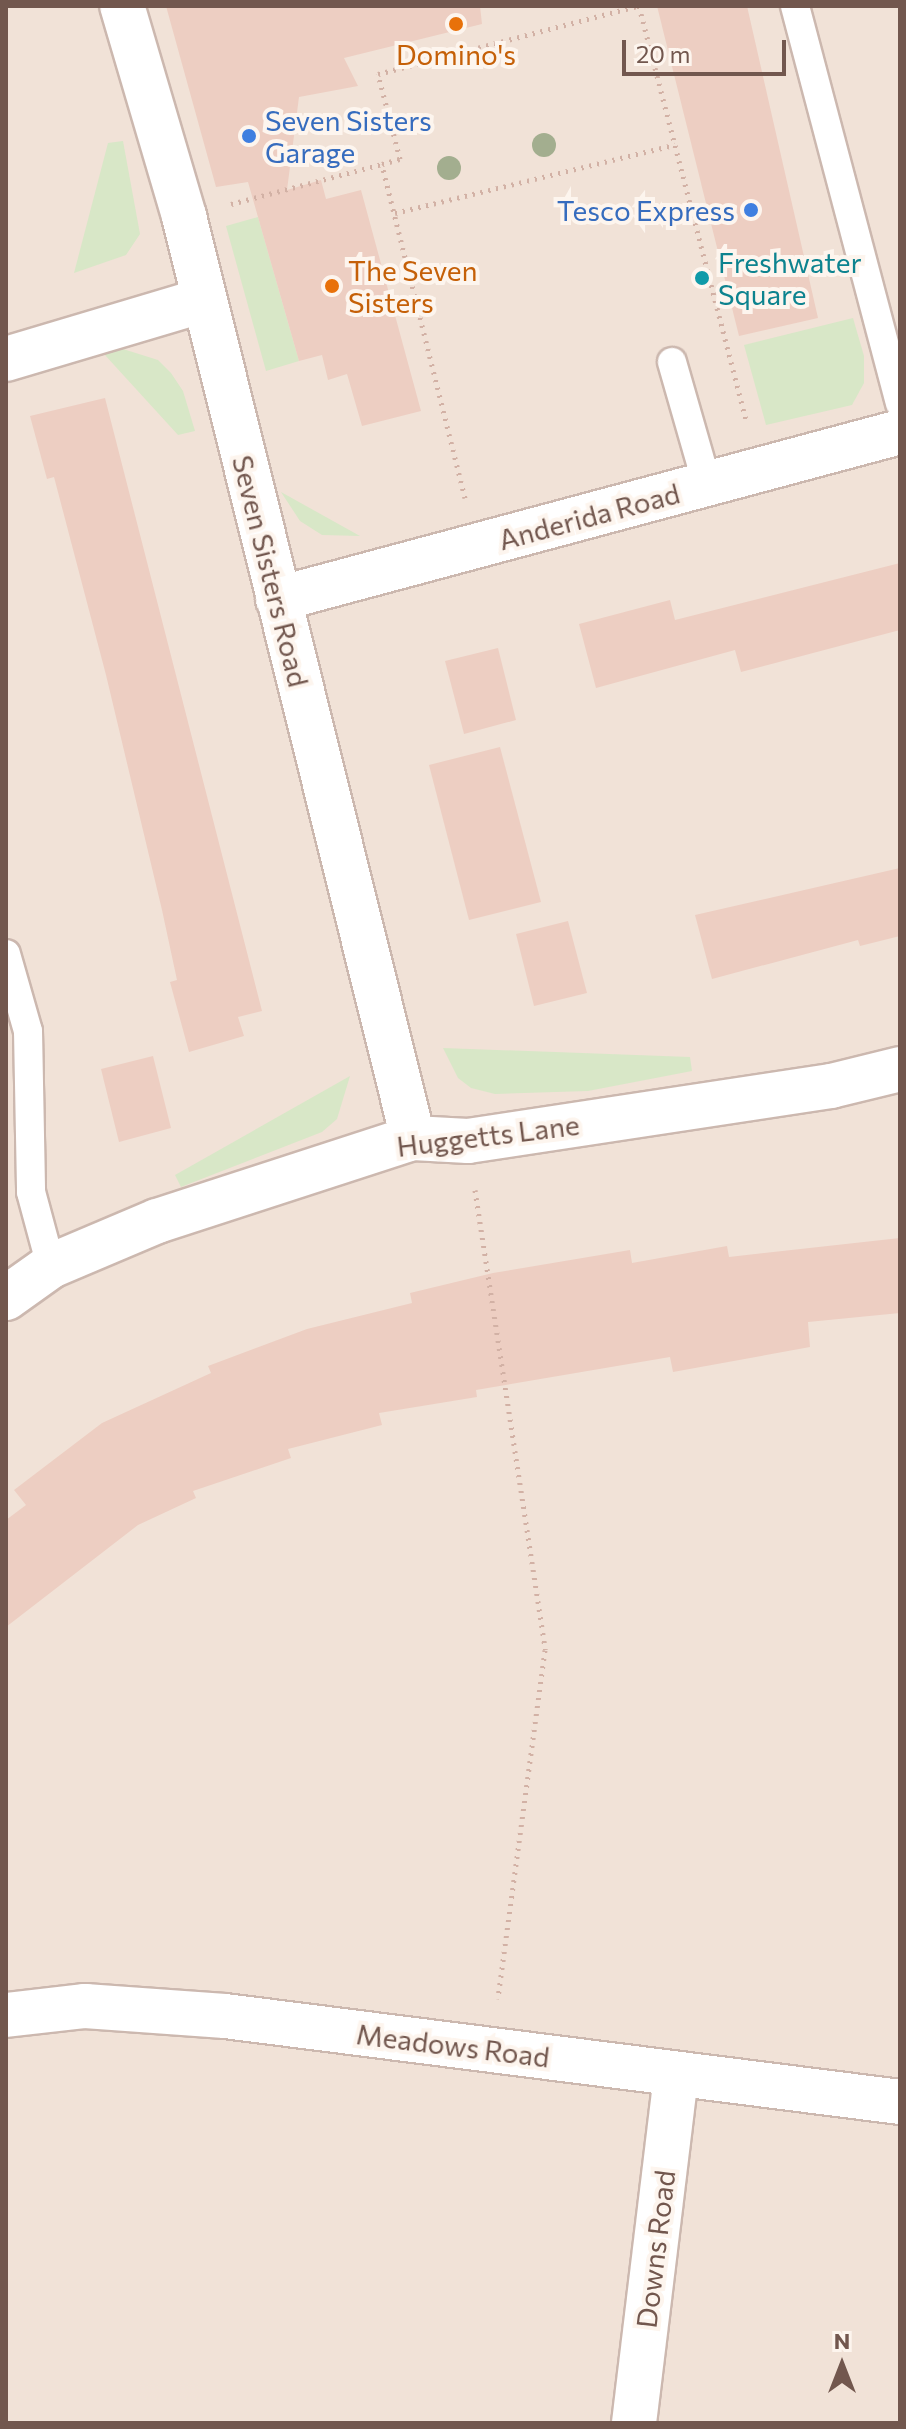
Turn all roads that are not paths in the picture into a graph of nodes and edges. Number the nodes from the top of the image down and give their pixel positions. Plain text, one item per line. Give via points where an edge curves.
1 (122, 6) edge
2 (795, 6) edge
3 (204, 300) junction
4 (6, 359) edge
5 (672, 362) dead end
6 (900, 403) edge
7 (900, 432) edge
8 (707, 484) junction
9 (278, 599) junction
10 (6, 954) edge
11 (900, 1069) edge
12 (413, 1138) junction
13 (51, 1266) junction
14 (6, 1298) edge
15 (6, 2015) edge
16 (676, 2075) junction
17 (900, 2102) edge
18 (634, 2423) edge

1 - 3 street, Seven Sisters Road
2 - 6 lane
3 - 4 street
3 - 9 street, Seven Sisters Road
5 - 8 lane
7 - 8 street, Anderida Road
8 - 9 street, Anderida Road
9 - 12 street, Seven Sisters Road
10 - 13 lane via 28,1031 31,1192
11 - 12 street, Huggetts Lane via 831,1086 468,1141
12 - 13 street, Huggetts Lane via 157,1221
13 - 14 street, Huggetts Lane
15 - 16 street, Meadows Road via 85,2006 209,2015
16 - 17 street, Meadows Road
16 - 18 street, Downs Road

